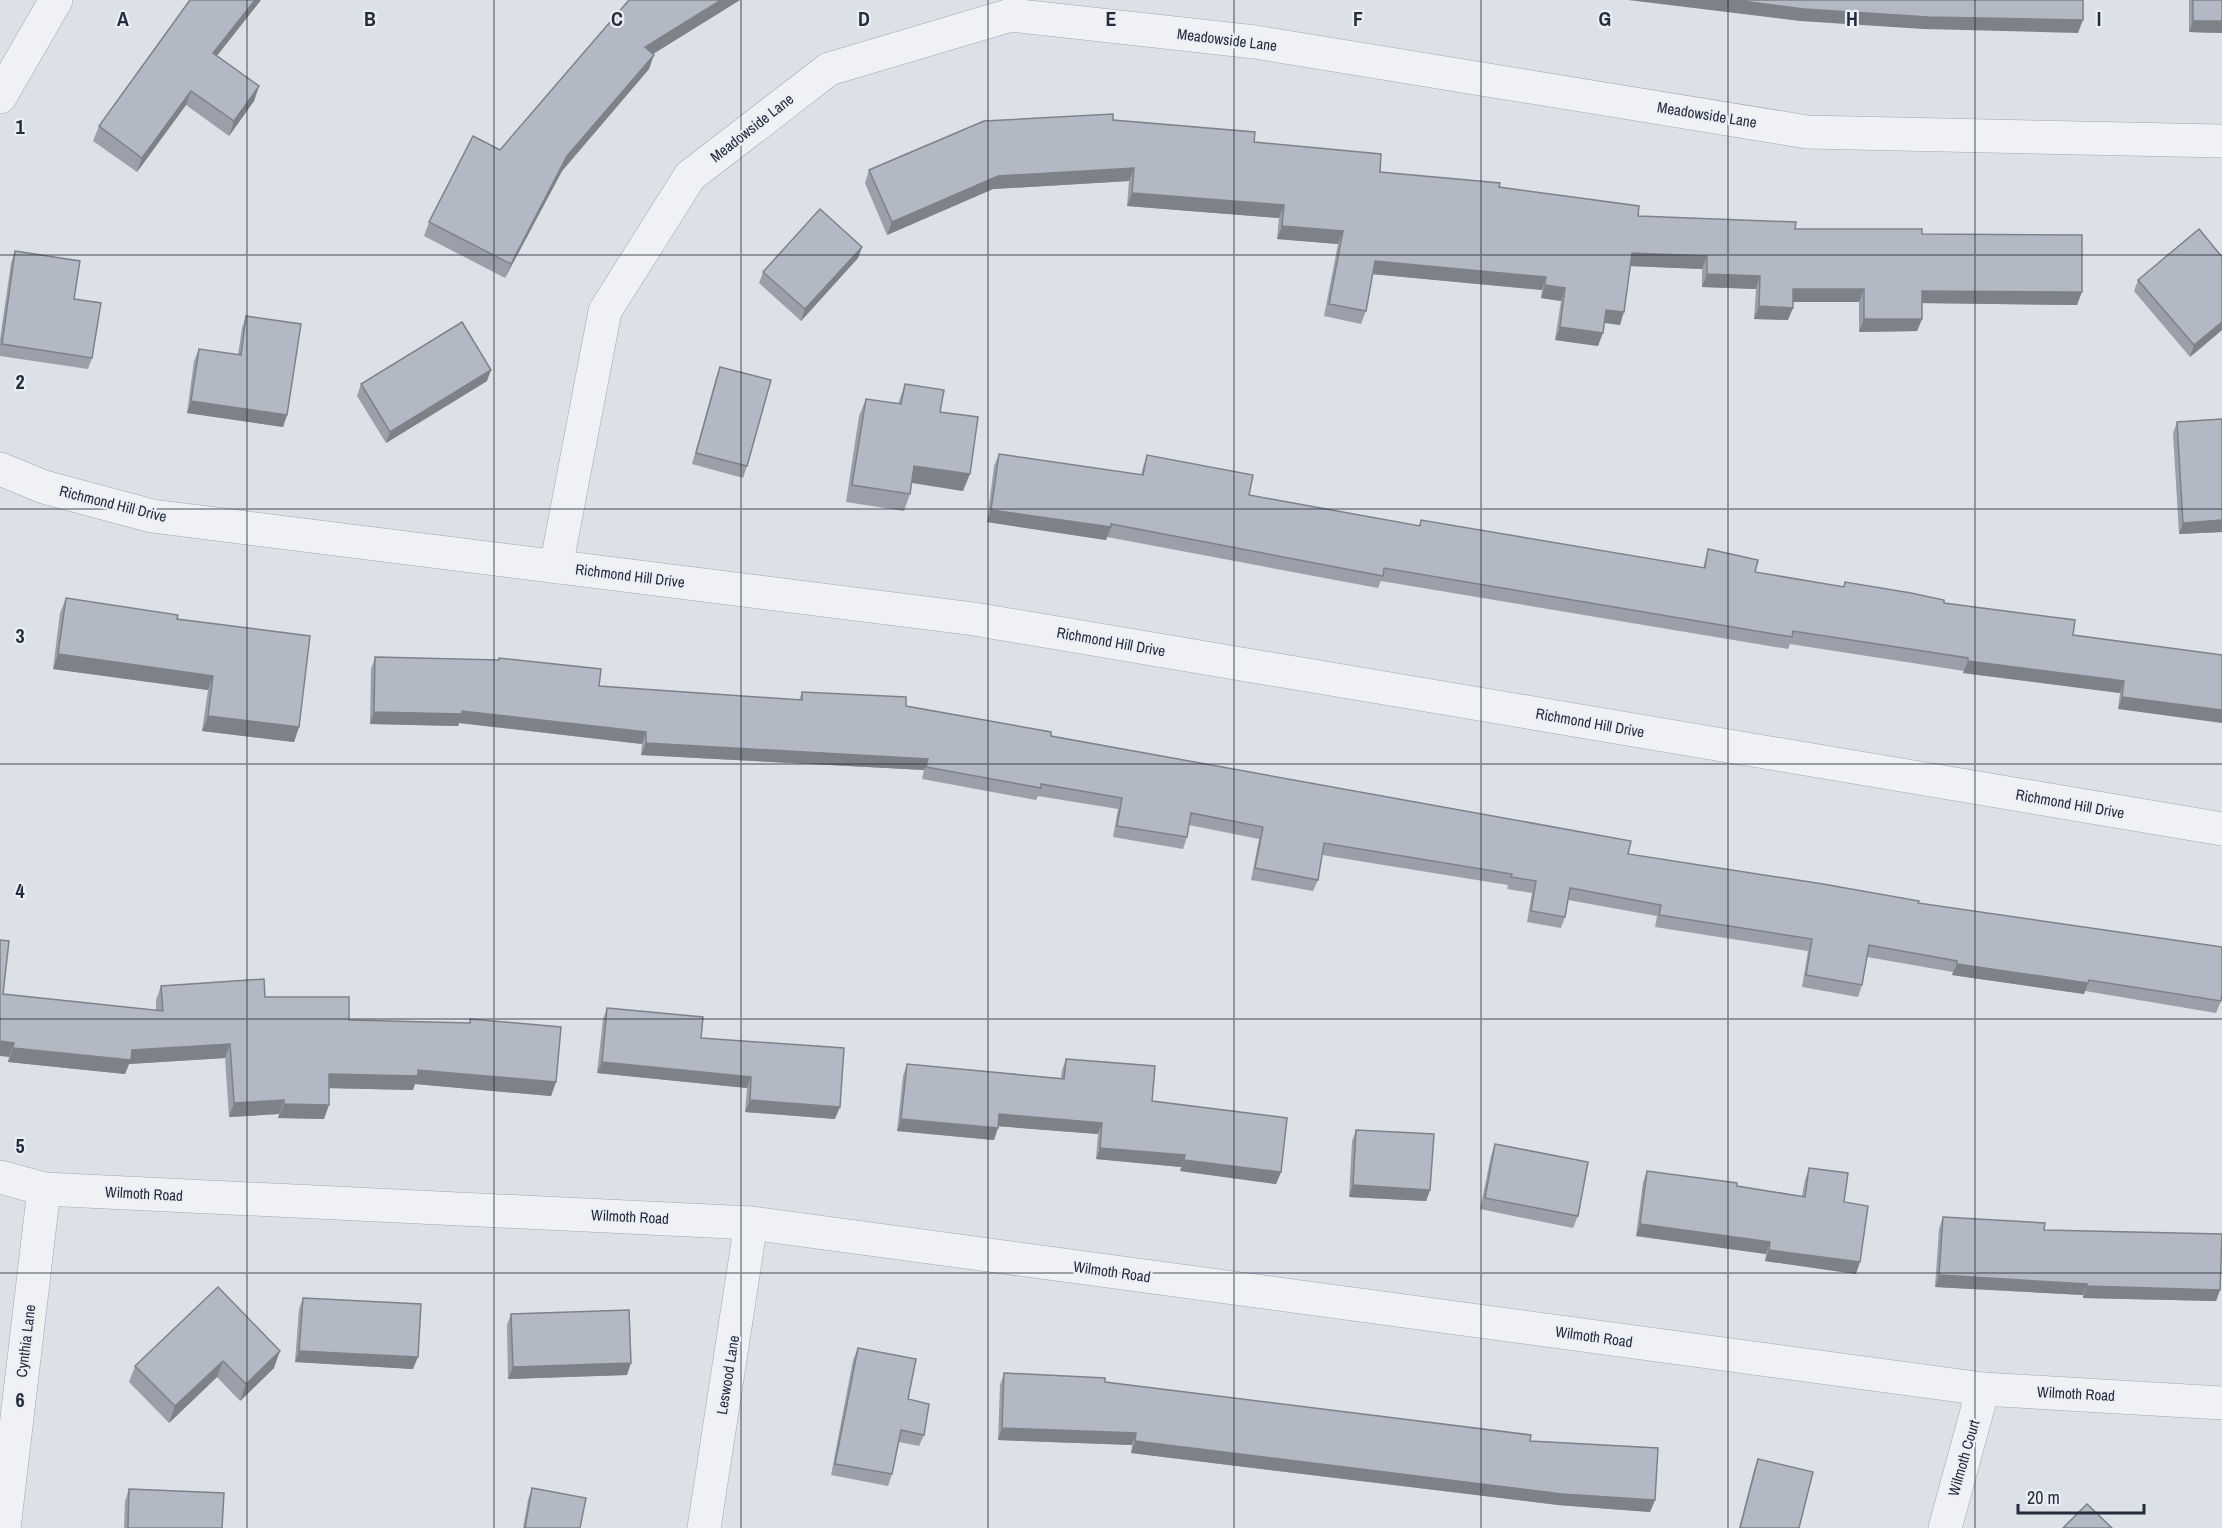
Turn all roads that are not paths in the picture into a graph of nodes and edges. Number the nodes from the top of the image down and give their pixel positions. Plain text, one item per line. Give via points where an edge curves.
1 (56, 0) edge
2 (0, 97) edge
3 (2222, 141) edge
4 (0, 470) edge
5 (556, 567) junction
6 (2222, 829) edge
7 (0, 1177) edge
8 (44, 1189) junction
9 (751, 1223) junction
10 (1983, 1389) junction
11 (2222, 1403) edge
12 (4, 1528) edge
13 (704, 1528) edge
14 (1945, 1528) edge

1 - 2 street
3 - 5 street, Meadowside Lane via 1807,132 1255,42 1011,15 829,69 690,176 605,311
4 - 5 street, Richmond Hill Drive via 44,487 152,516
5 - 6 street, Richmond Hill Drive via 974,619
7 - 8 street, Wilmoth Road
8 - 9 street, Wilmoth Road
8 - 12 street, Cynthia Lane
9 - 10 street, Wilmoth Road
9 - 13 street, Leswood Lane
10 - 11 street, Wilmoth Road
10 - 14 street, Wilmoth Court

